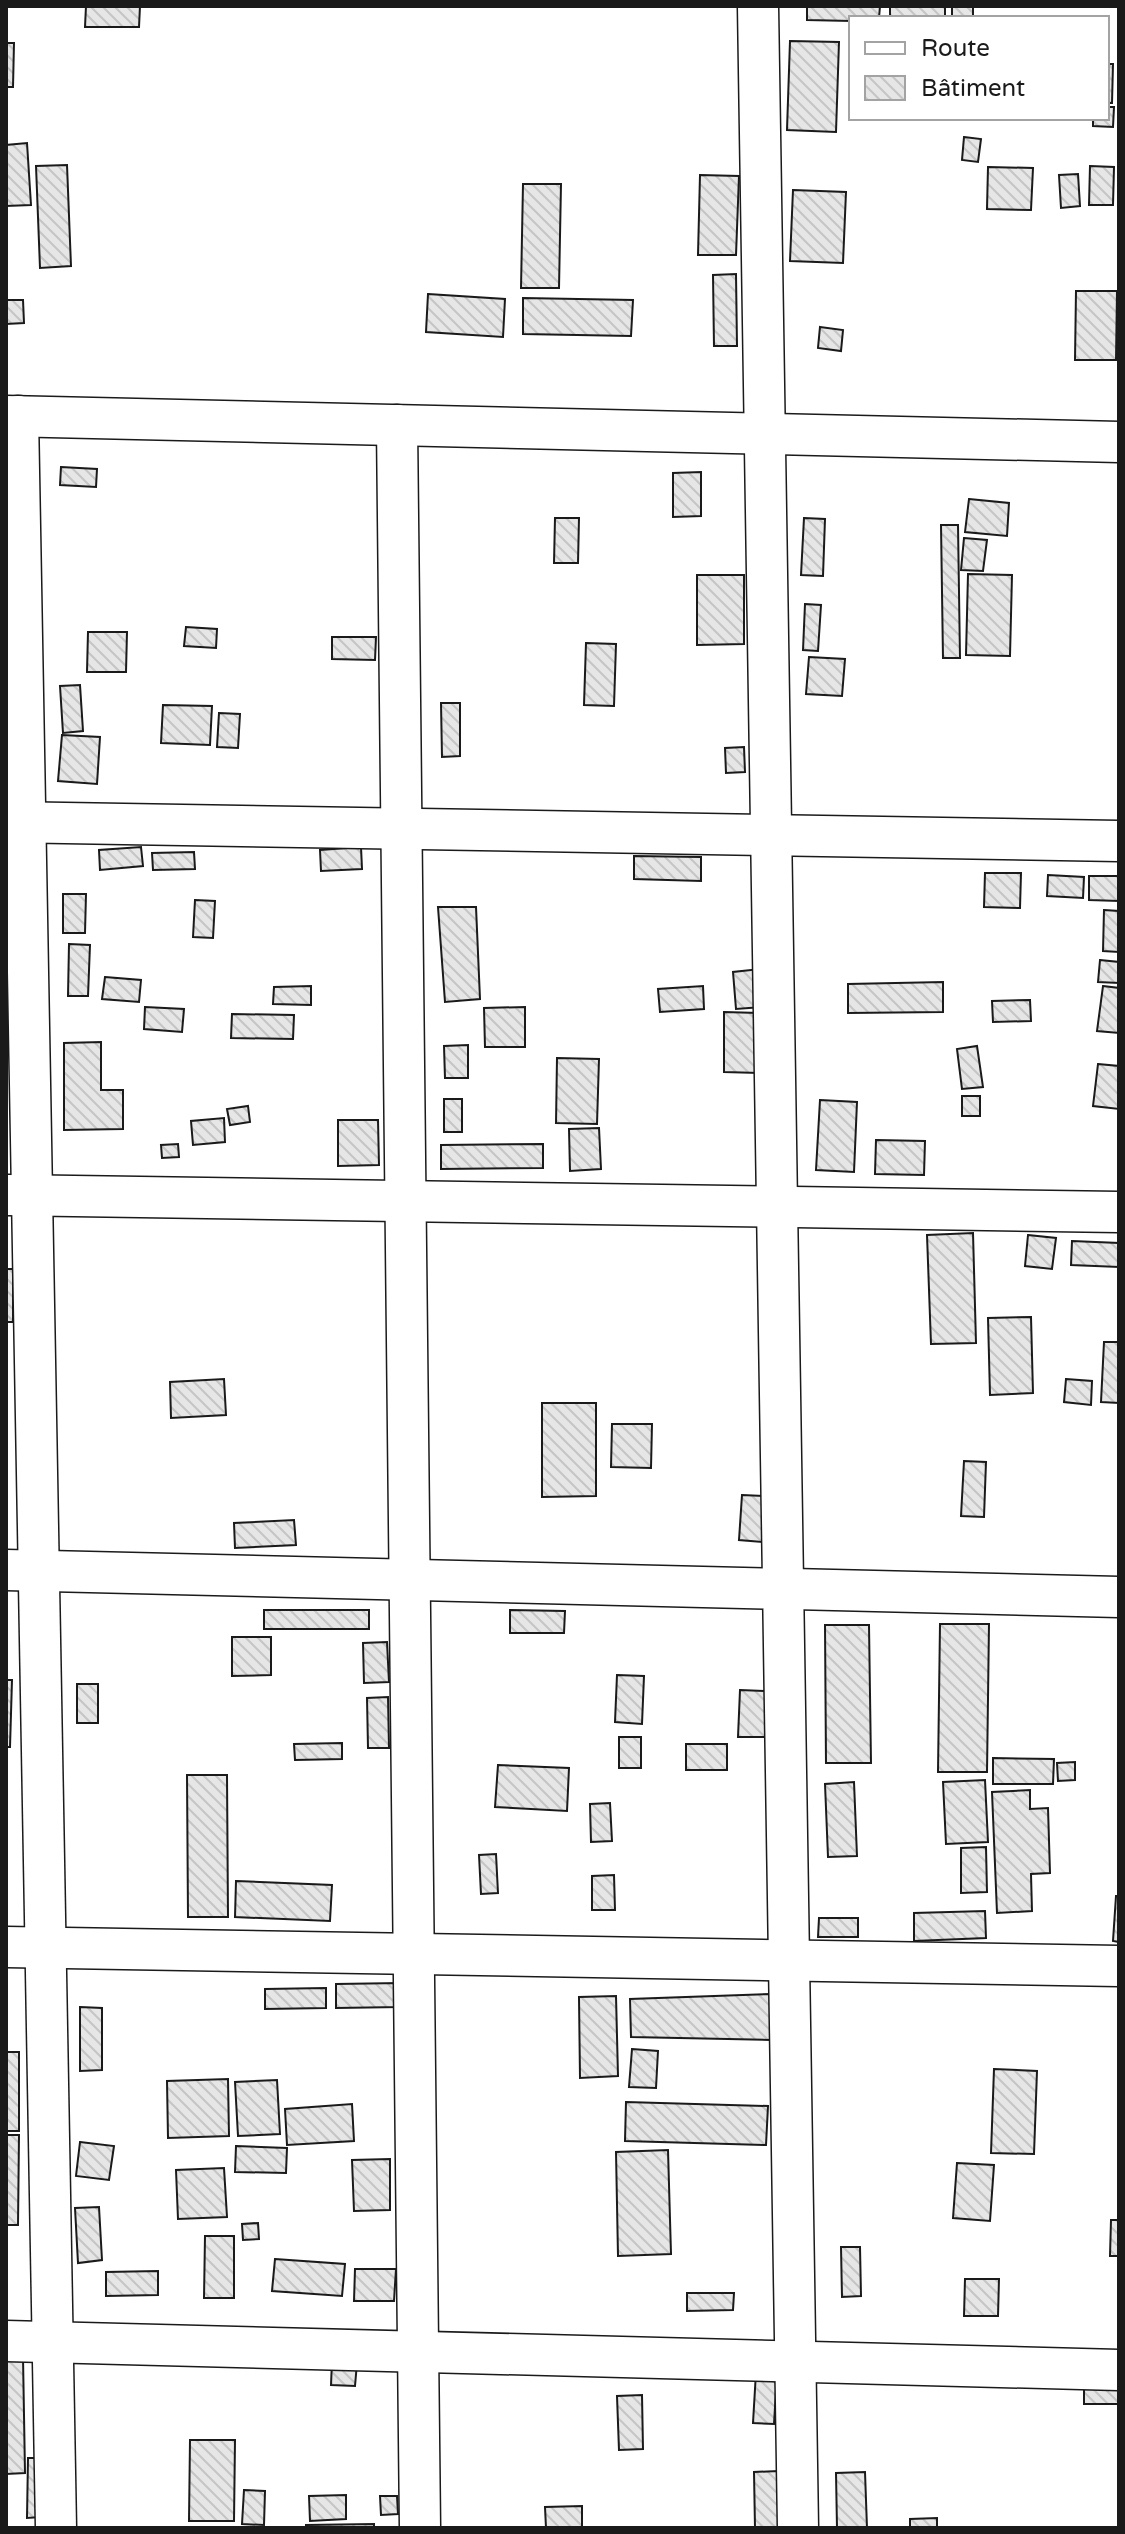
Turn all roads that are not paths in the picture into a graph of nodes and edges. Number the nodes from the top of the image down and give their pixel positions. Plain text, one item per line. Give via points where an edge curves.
1 (758, 6) edge
2 (12, 416) edge
3 (397, 425) junction
4 (764, 434) junction
5 (1119, 442) edge
6 (16, 822) edge
7 (402, 828) junction
8 (771, 835) junction
9 (1119, 841) edge
10 (19, 1195) edge
11 (406, 1201) junction
12 (777, 1207) junction
13 (1119, 1212) edge
14 (23, 1570) edge
15 (410, 1580) junction
16 (783, 1590) junction
17 (1119, 1597) edge
18 (6, 1947) edge
19 (46, 1948) junction
20 (414, 1954) junction
21 (789, 1961) junction
22 (1119, 1966) edge
23 (6, 2341) edge
24 (53, 2342) junction
25 (418, 2352) junction
26 (795, 2362) junction
27 (1119, 2370) edge
28 (56, 2528) edge
29 (420, 2528) edge
30 (798, 2528) edge

1 - 4 street
2 - 3 street
2 - 6 street
3 - 4 street
3 - 7 street
4 - 5 street
4 - 8 street
6 - 7 street
6 - 10 street
7 - 8 street
7 - 11 street
8 - 9 street
8 - 12 street
10 - 11 street
10 - 14 street
11 - 12 street
11 - 15 street
12 - 13 street
12 - 16 street
14 - 15 street
14 - 19 street
15 - 16 street
15 - 20 street
16 - 17 street
16 - 21 street
18 - 19 street
19 - 20 street
19 - 24 street
20 - 21 street
20 - 25 street
21 - 22 street
21 - 26 street
23 - 24 street
24 - 25 street
24 - 28 street
25 - 26 street
25 - 29 street
26 - 27 street
26 - 30 street

